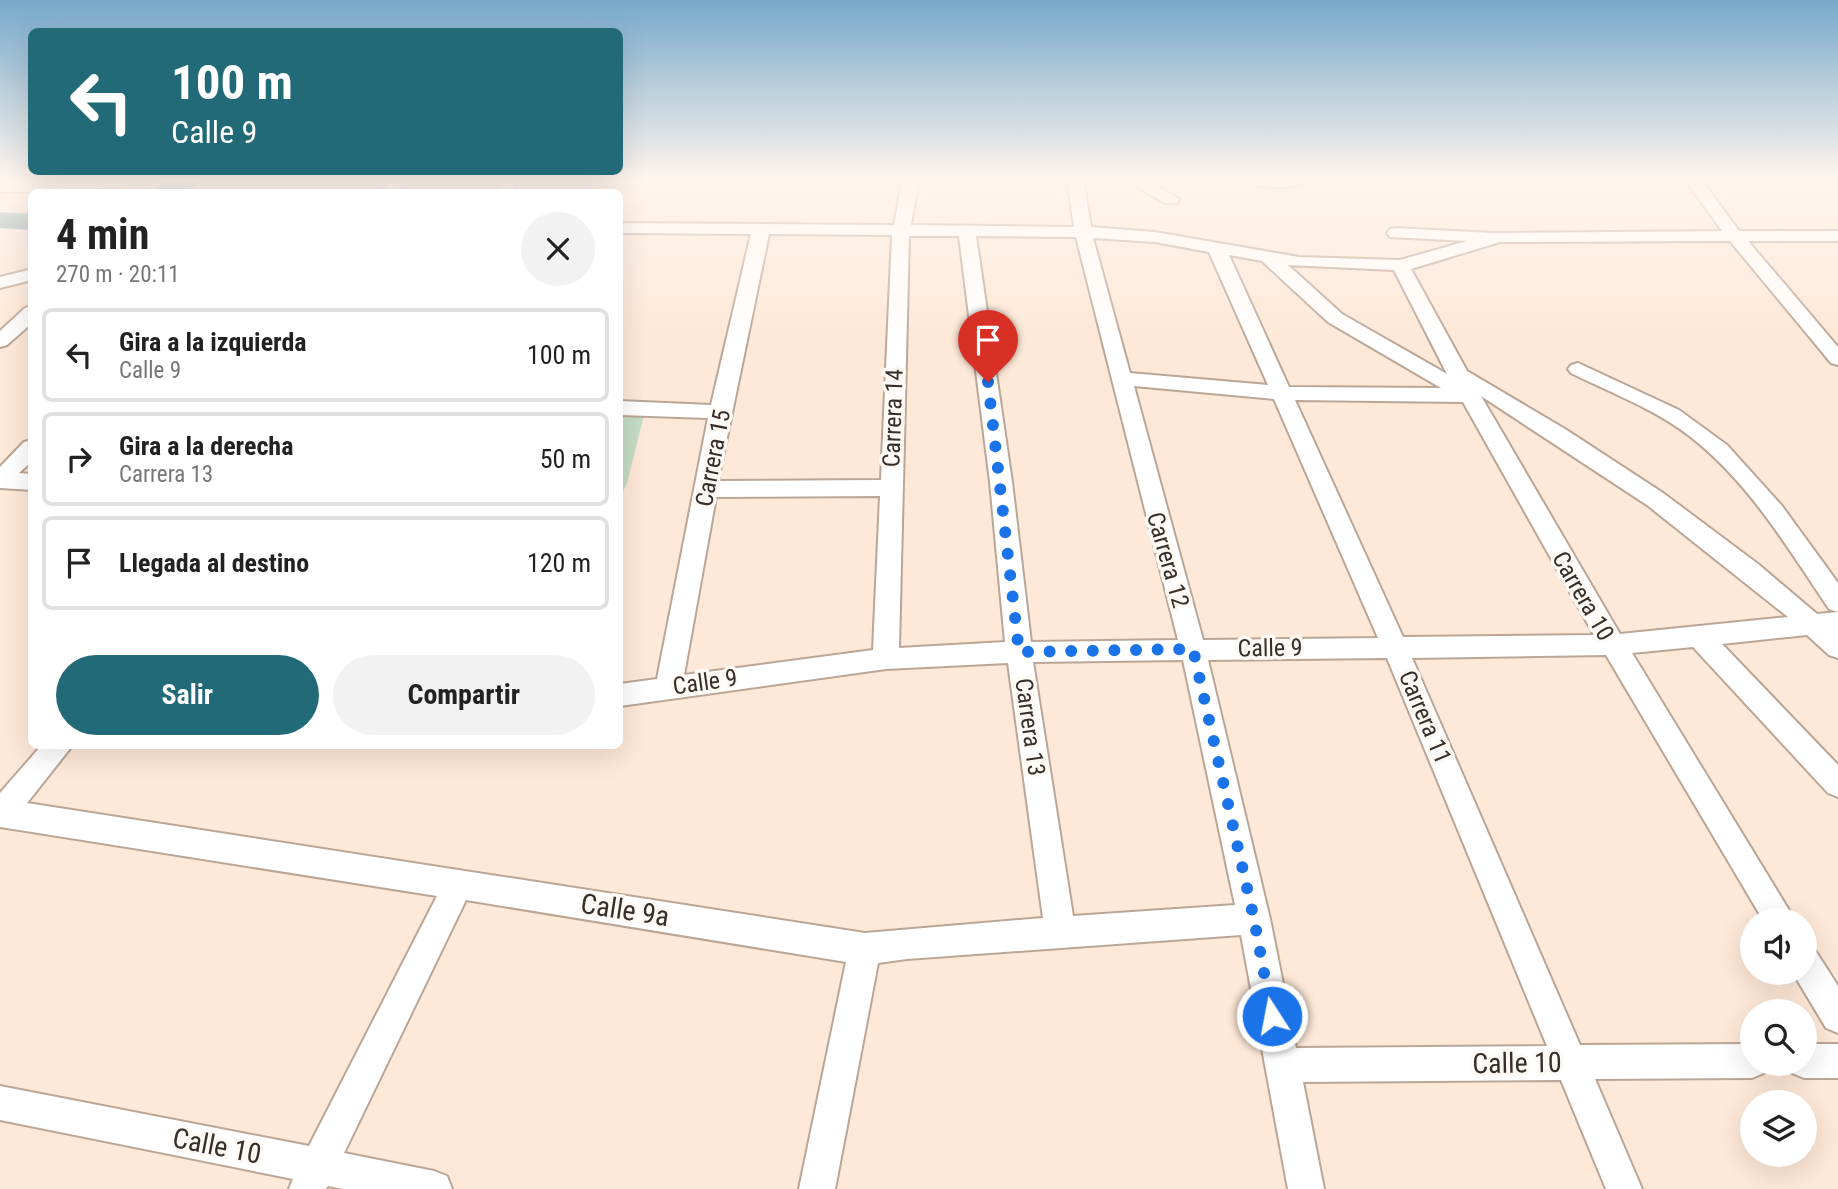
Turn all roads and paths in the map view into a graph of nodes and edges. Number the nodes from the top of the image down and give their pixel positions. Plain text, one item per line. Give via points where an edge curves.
1 (760, 233) edge
2 (901, 233) edge
3 (967, 233) edge
4 (1083, 233) edge
5 (1106, 233) edge
6 (1408, 233) edge
7 (1732, 233) edge
8 (1838, 236) edge
9 (1498, 237) junction
10 (1735, 237) junction
11 (1217, 248) junction
12 (1268, 257) junction
13 (1400, 265) junction
14 (28, 275) edge
15 (0, 283) edge
16 (28, 316) edge
17 (0, 341) edge
18 (1838, 359) edge
19 (1578, 369) dead end
20 (1120, 378) junction
21 (1462, 384) junction
22 (1279, 393) junction
23 (623, 408) edge
24 (720, 412) junction
25 (28, 451) edge
26 (0, 480) edge
27 (28, 482) edge
28 (890, 488) junction
29 (707, 489) junction
30 (1838, 603) edge
31 (1826, 623) edge
32 (1701, 638) junction
33 (1394, 645) junction
34 (1611, 645) junction
35 (1838, 648) edge
36 (1193, 649) junction
37 (1019, 652) junction
38 (886, 659) junction
39 (669, 687) junction
40 (623, 695) edge
41 (55, 749) edge
42 (1838, 784) edge
43 (1, 813) edge
44 (459, 883) junction
45 (1773, 908) edge
46 (1254, 919) junction
47 (1060, 931) junction
48 (865, 949) junction
49 (1817, 982) edge
50 (1838, 1016) edge
51 (1838, 1060) edge
52 (1740, 1061) edge
53 (1817, 1061) edge
54 (1573, 1062) junction
55 (1282, 1065) junction
56 (0, 1103) edge
57 (313, 1178) edge
58 (434, 1189) edge
59 (817, 1189) edge
60 (1306, 1189) edge
61 (1624, 1189) edge

1 - 24 street, Carrera 15
2 - 28 street, Carrera 14
3 - 37 street, Carrera 13
4 - 20 street, Carrera 12
5 - 11 street
6 - 9 street
7 - 10 street
8 - 10 street
9 - 10 street
9 - 13 street
10 - 18 street
11 - 12 street
11 - 22 street, Carrera 11
12 - 13 street
12 - 21 street via 1335,317
13 - 21 street, Carrera 10
14 - 15 street
16 - 17 street
19 - 30 street via 1698,432 1780,518
20 - 22 street
20 - 36 street, Carrera 12
21 - 22 street
21 - 31 street via 1556,430
21 - 34 street, Carrera 10
22 - 33 street, Carrera 11
23 - 24 street
24 - 29 street, Carrera 15
25 - 26 street
26 - 27 street
28 - 29 street
28 - 38 street, Carrera 14
29 - 39 street, Carrera 15
31 - 32 street, Calle 9
31 - 35 street
32 - 34 street, Calle 9
32 - 42 street
33 - 34 street, Calle 9
33 - 36 street, Calle 9
33 - 54 street, Carrera 11
34 - 45 street, Carrera 10
36 - 37 street, Calle 9
36 - 46 street, Carrera 12
37 - 38 street, Calle 9
37 - 47 street, Carrera 13
38 - 39 street, Calle 9
39 - 40 street, Calle 9
41 - 43 street
43 - 44 street, Calle 9a
44 - 48 street, Calle 9a
44 - 57 street
46 - 47 street, Calle 9a
46 - 55 street, Carrera 12
47 - 48 street, Calle 9a
48 - 59 street
49 - 50 street
51 - 53 street
52 - 54 street, Calle 10
54 - 55 street, Calle 10
54 - 61 street, Carrera 11
55 - 60 street, Carrera 12
56 - 57 street, Calle 10
57 - 58 street, Calle 10

